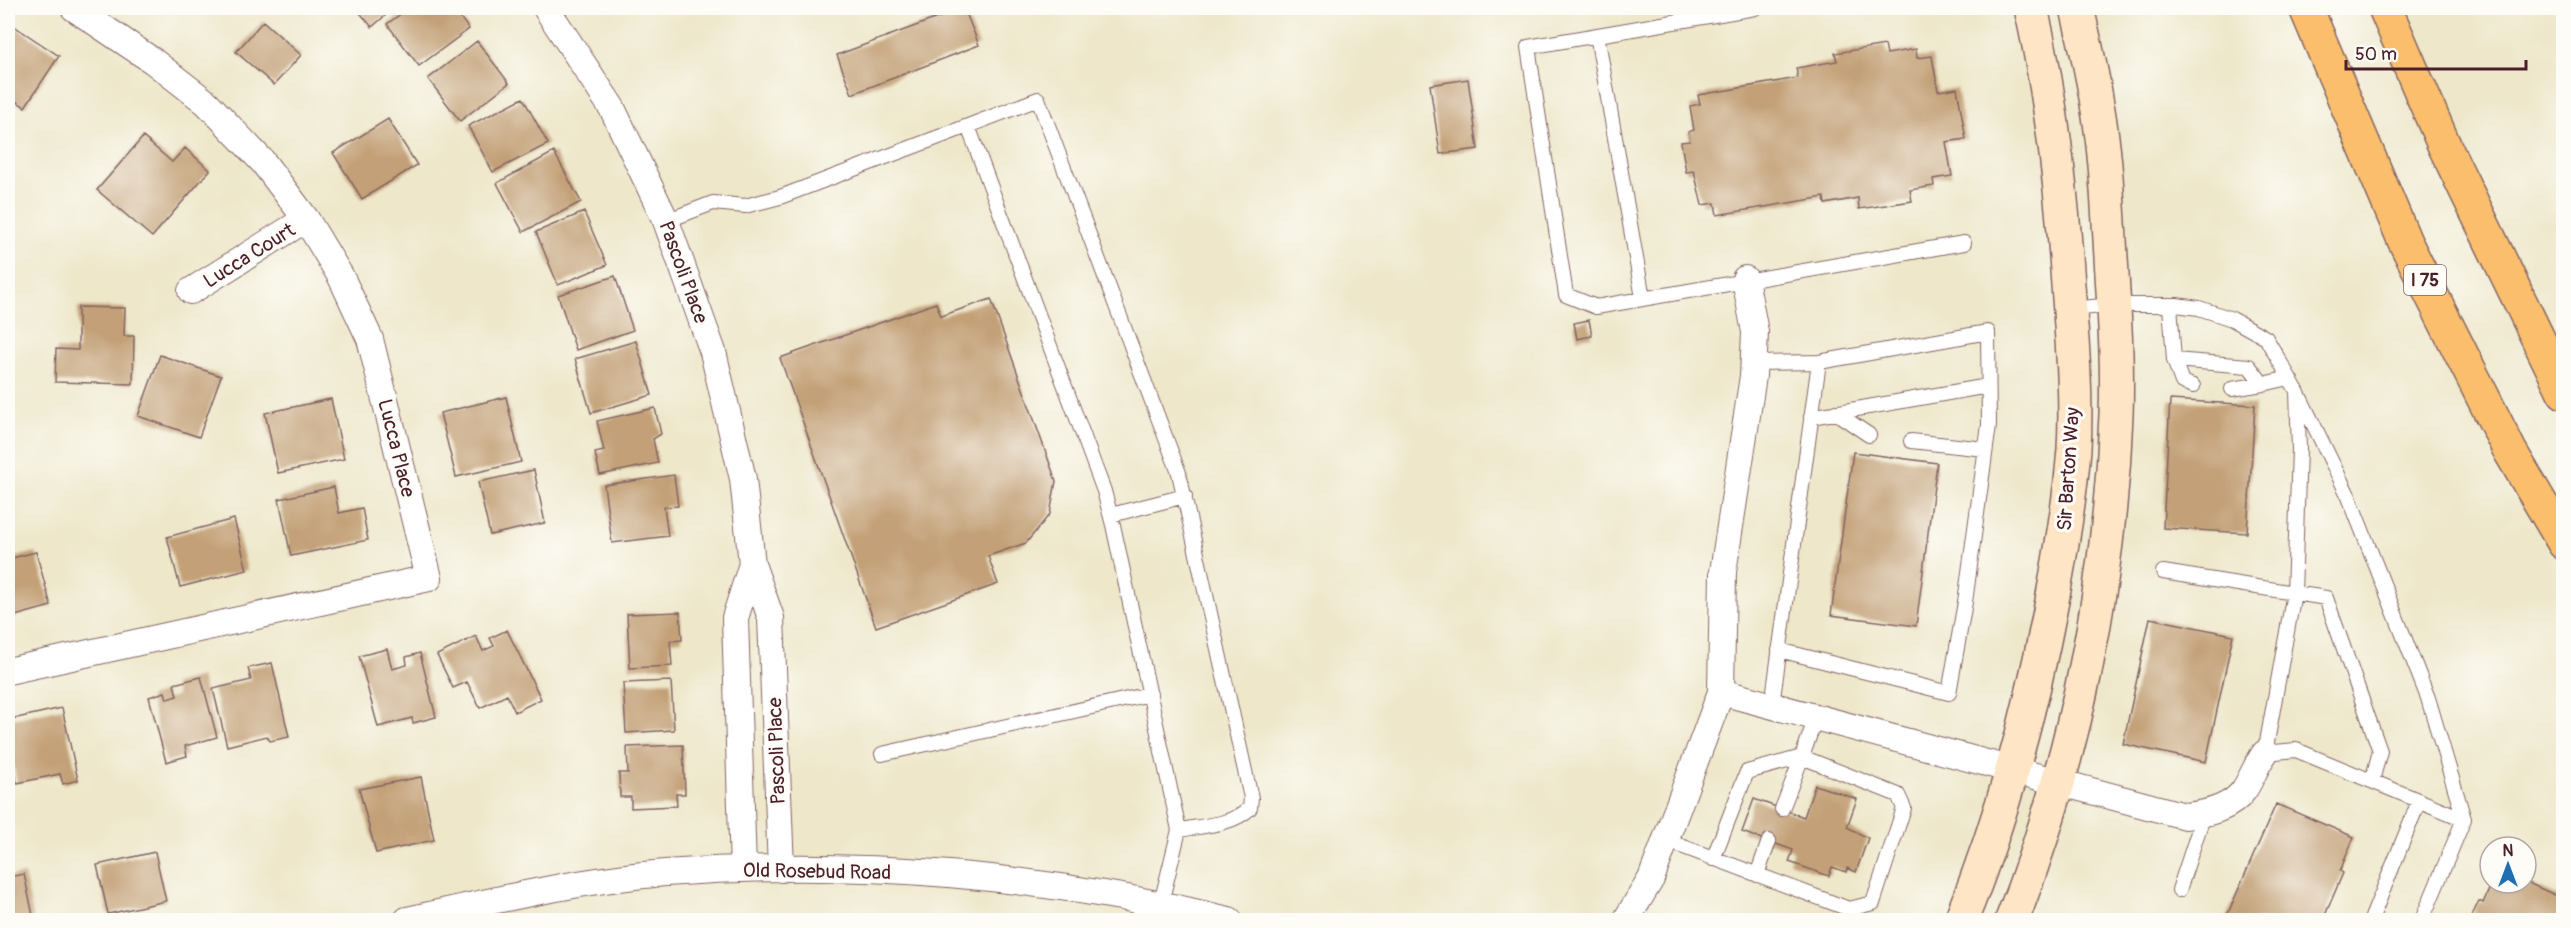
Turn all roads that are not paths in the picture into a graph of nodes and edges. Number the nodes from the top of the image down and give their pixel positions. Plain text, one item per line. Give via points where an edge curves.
1 (74, 8) edge
2 (546, 8) edge
3 (1755, 8) edge
4 (2031, 8) edge
5 (2078, 8) edge
6 (2306, 8) edge
7 (2385, 8) edge
8 (1597, 35) junction
9 (968, 126) junction
10 (306, 219) junction
11 (666, 221) junction
12 (1964, 243) dead end
13 (1745, 279) junction
14 (191, 291) dead end
15 (1643, 298) junction
16 (2114, 305) junction
17 (2170, 306) junction
18 (2070, 309) junction
19 (2174, 360) junction
20 (1819, 362) junction
21 (1754, 363) junction
22 (2289, 378) junction
23 (2263, 384) junction
24 (1988, 386) junction
25 (2193, 386) dead end
26 (2232, 389) dead end
27 (2297, 391) junction
28 (2564, 393) edge
29 (1835, 412) junction
30 (1811, 417) junction
31 (1869, 435) dead end
32 (1911, 441) dead end
33 (1985, 449) junction
34 (1185, 496) junction
35 (1110, 516) junction
36 (2564, 543) edge
37 (752, 564) junction
38 (2163, 572) dead end
39 (2294, 593) junction
40 (1779, 650) junction
41 (8, 671) edge
42 (1721, 692) junction
43 (1150, 694) junction
44 (1772, 705) junction
45 (1816, 717) junction
46 (882, 753) dead end
47 (2265, 753) junction
48 (1802, 757) junction
49 (2013, 771) junction
50 (2372, 781) junction
51 (2056, 783) junction
52 (2419, 801) junction
53 (1782, 809) dead end
54 (2204, 814) junction
55 (2464, 819) junction
56 (1179, 830) junction
57 (1665, 840) junction
58 (1769, 841) dead end
59 (1713, 858) junction
60 (743, 869) junction
61 (781, 869) junction
62 (1757, 875) junction
63 (2179, 890) dead end
64 (1161, 903) junction
65 (433, 918) edge
66 (407, 921) edge
67 (1228, 921) edge
68 (1626, 921) edge
69 (1962, 921) edge
70 (2012, 921) edge
71 (2371, 921) edge
72 (2422, 921) edge

1 - 10 street, Lucca Place via 207,103 263,162
2 - 11 street, Pascoli Place via 612,108
3 - 8 lane
4 - 18 main road, Sir Barton Way via 2054,126
5 - 16 main road via 2097,104
6 - 36 highway, I 75 via 2405,242 2510,451
7 - 28 highway via 2444,145
8 - 15 lane
8 - 15 lane via 1528,47 1566,296 1596,307
9 - 11 lane via 780,197 745,206 713,202
9 - 34 lane via 1038,99
9 - 35 lane via 1098,472
10 - 14 street, Lucca Court
10 - 41 street, Lucca Place via 341,277 370,339 429,578
11 - 37 street, Pascoli Place via 713,352 742,479
12 - 13 lane
13 - 15 lane
13 - 21 street via 1755,332
16 - 17 lane
16 - 18 lane
16 - 51 main road via 2116,415 2103,569 2076,711
17 - 19 lane
17 - 22 lane via 2199,308 2232,319 2266,338
18 - 49 main road, Sir Barton Way via 2074,446 2067,516 2040,667
19 - 23 lane via 2249,366
19 - 25 lane via 2182,382
20 - 21 lane
20 - 24 lane via 1988,332
20 - 30 lane
21 - 42 street via 1723,572
22 - 23 lane
22 - 27 lane
23 - 26 lane
24 - 29 lane
24 - 33 lane
27 - 39 lane
27 - 55 lane via 2349,497 2428,698
29 - 30 lane
29 - 31 lane
30 - 40 lane
32 - 33 lane
33 - 40 lane via 1949,693
34 - 35 lane
34 - 56 lane via 1251,798 1250,808 1244,814
35 - 43 lane
37 - 60 street, Pascoli Place via 735,618
37 - 61 street, Pascoli Place via 771,618
38 - 39 lane
39 - 47 lane
39 - 50 lane via 2326,598 2380,751
40 - 44 lane
42 - 44 street
42 - 57 street
43 - 46 lane
43 - 56 lane
44 - 45 street
45 - 48 lane
45 - 49 street
47 - 50 lane via 2296,750
47 - 54 street via 2243,792 2214,813
48 - 53 lane
48 - 59 lane via 1747,772
48 - 62 lane via 1898,795 1904,808 1874,903 1849,909
49 - 51 street
49 - 69 main road, Sir Barton Way
50 - 52 lane
51 - 54 street via 2176,814
51 - 70 main road via 2034,864
52 - 55 lane
52 - 71 lane
54 - 63 lane
55 - 72 lane
56 - 64 lane
57 - 59 lane
57 - 68 street via 1651,879
58 - 62 lane
59 - 62 lane
60 - 61 street, Old Rosebud Road
60 - 65 street, Old Rosebud Road via 664,873 561,887
61 - 64 street, Old Rosebud Road via 938,873 1040,883
64 - 67 street, Old Rosebud Road
65 - 66 street, Old Rosebud Road

